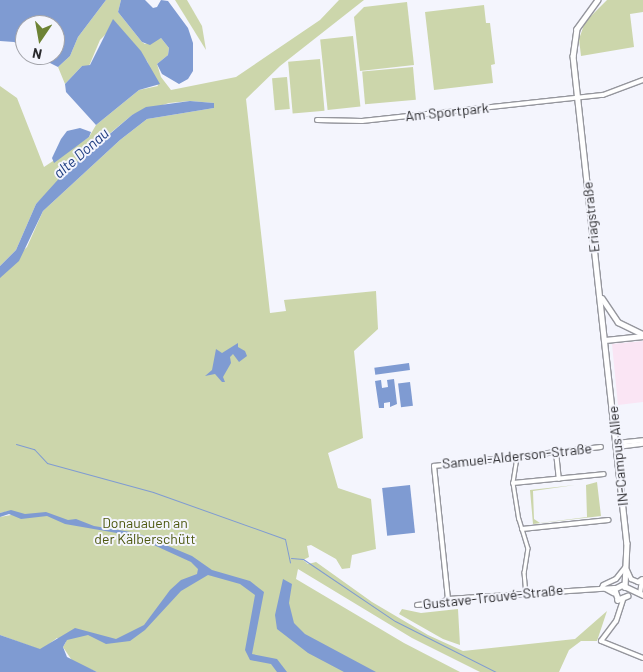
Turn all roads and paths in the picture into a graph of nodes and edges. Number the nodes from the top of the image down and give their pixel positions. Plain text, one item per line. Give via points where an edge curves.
1 (598, 0) edge
2 (643, 80) edge
3 (577, 98) junction
4 (317, 120) dead end
5 (599, 292) junction
6 (643, 335) edge
7 (605, 340) junction
8 (643, 440) edge
9 (643, 444) edge
10 (616, 445) junction
11 (601, 447) dead end
12 (556, 452) junction
13 (517, 456) junction
14 (604, 474) dead end
15 (559, 479) junction
16 (514, 483) junction
17 (609, 520) dead end
18 (522, 529) junction
19 (627, 564) junction
20 (625, 573) junction
21 (643, 578) edge
22 (600, 587) junction
23 (617, 587) junction
24 (627, 591) junction
25 (613, 593) junction
26 (526, 594) junction
27 (642, 595) edge
28 (448, 598) junction
29 (620, 600) junction
30 (417, 605) dead end
31 (643, 658) edge

1 - 3 street, Eriagstraße via 580,23 573,56
2 - 3 street, Am Sportpark via 616,93
3 - 4 street, Am Sportpark via 362,121
3 - 5 street, Eriagstraße
5 - 6 street via 614,319
5 - 7 street, Eriagstraße
6 - 7 street
7 - 10 street, IN-Campus Allee
8 - 10 street
9 - 10 street
10 - 19 street, IN-Campus Allee
11 - 12 street, Samuel-Alderson-Straße
12 - 13 street, Samuel-Alderson-Straße
12 - 15 street
13 - 16 street
13 - 28 street, Samuel-Alderson-Straße via 434,466
14 - 15 street
15 - 16 street
16 - 18 street
17 - 18 street
18 - 26 street via 528,548 524,572
19 - 20 street, IN-Campus Allee
19 - 21 street via 631,578 638,582
19 - 22 street, Gustave-Trouvé-Straße via 616,579
20 - 23 street, IN-Campus Allee
20 - 24 street, IN-Campus Allee
21 - 27 street
22 - 23 street, Gustave-Trouvé-Straße
22 - 25 street
22 - 26 street, Gustave-Trouvé-Straße
23 - 24 street
23 - 25 street, IN-Campus Allee
24 - 27 street
24 - 29 street
25 - 29 street
26 - 28 street, Gustave-Trouvé-Straße
28 - 30 street, Gustave-Trouvé-Straße via 441,603
29 - 31 street via 620,612 602,639 603,644

